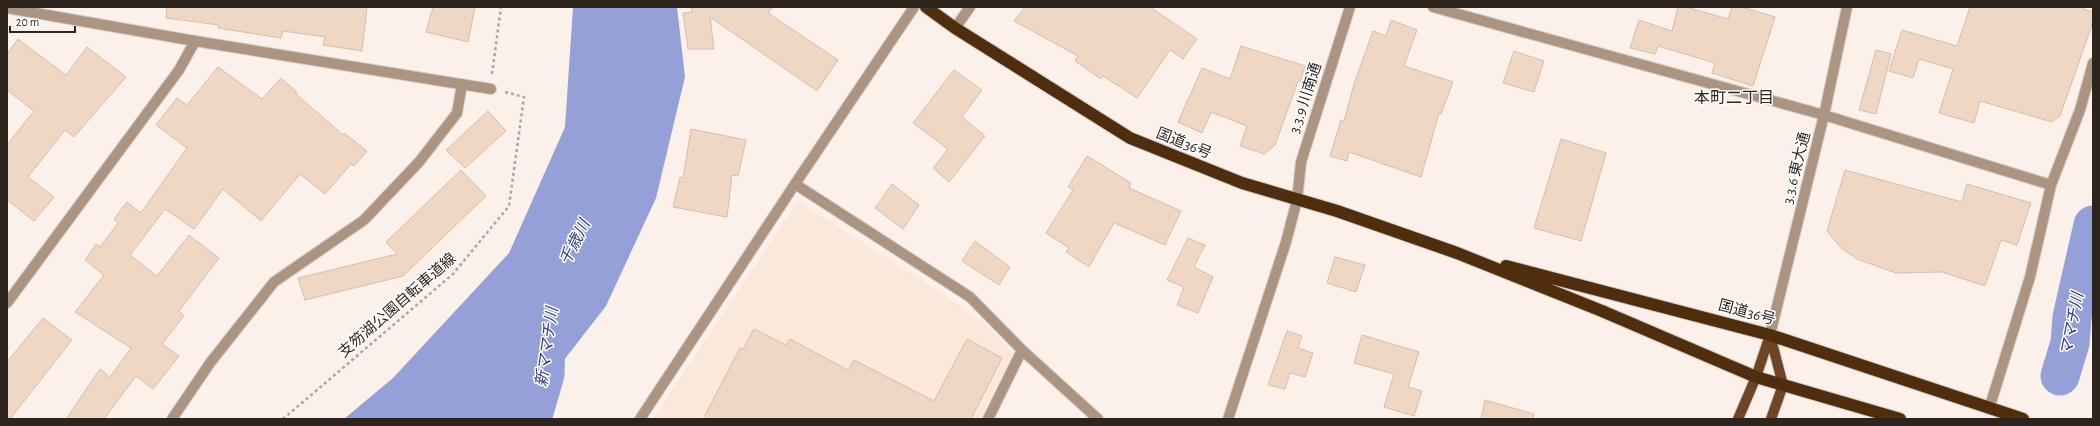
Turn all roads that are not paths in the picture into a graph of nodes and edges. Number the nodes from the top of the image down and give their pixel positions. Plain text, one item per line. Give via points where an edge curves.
1 (914, 7) edge
2 (926, 7) edge
3 (970, 7) edge
4 (1350, 7) edge
5 (1433, 7) edge
6 (1848, 7) edge
7 (7, 8) edge
8 (955, 28) junction
9 (195, 41) junction
10 (2093, 63) edge
11 (462, 84) junction
12 (491, 89) road end
13 (1824, 115) junction
14 (795, 184) junction
15 (2051, 185) junction
16 (1297, 200) junction
17 (1457, 253) junction
18 (7, 303) edge
19 (1770, 335) junction
20 (1022, 350) junction
21 (1756, 377) junction
22 (1784, 385) junction
23 (1989, 409) junction
24 (172, 419) edge
25 (640, 419) edge
26 (988, 419) edge
27 (1098, 419) edge
28 (1228, 419) edge
29 (1738, 419) edge
30 (1771, 419) edge
31 (1900, 419) edge
32 (2023, 419) edge

1 - 14 street
2 - 8 highway, 国道36号
3 - 8 street
4 - 16 street, 3.3.9 川南通 via 1301,162
5 - 13 street
6 - 13 street, 3.3.6 東大通
7 - 9 street
8 - 16 highway, 国道36号 via 1130,138 1242,183
9 - 11 street
9 - 18 street via 179,70
10 - 15 street via 2080,110
11 - 12 street
11 - 24 street via 457,113 419,162 364,220 274,282 210,363
13 - 15 street
13 - 19 street, 3.3.6 東大通
14 - 20 street via 970,297
14 - 25 street
15 - 23 street via 2030,276
16 - 17 highway, 国道36号 via 1337,211
16 - 28 street, 3.3.9 川南通 via 1286,242
17 - 19 highway, 国道36号
17 - 21 highway, 国道36号
19 - 21 main road
19 - 22 main road
19 - 23 highway, 国道36号
20 - 26 street
20 - 27 street
21 - 22 highway, 国道36号
21 - 29 main road
22 - 30 main road
22 - 31 highway, 国道36号
23 - 32 highway, 国道36号

